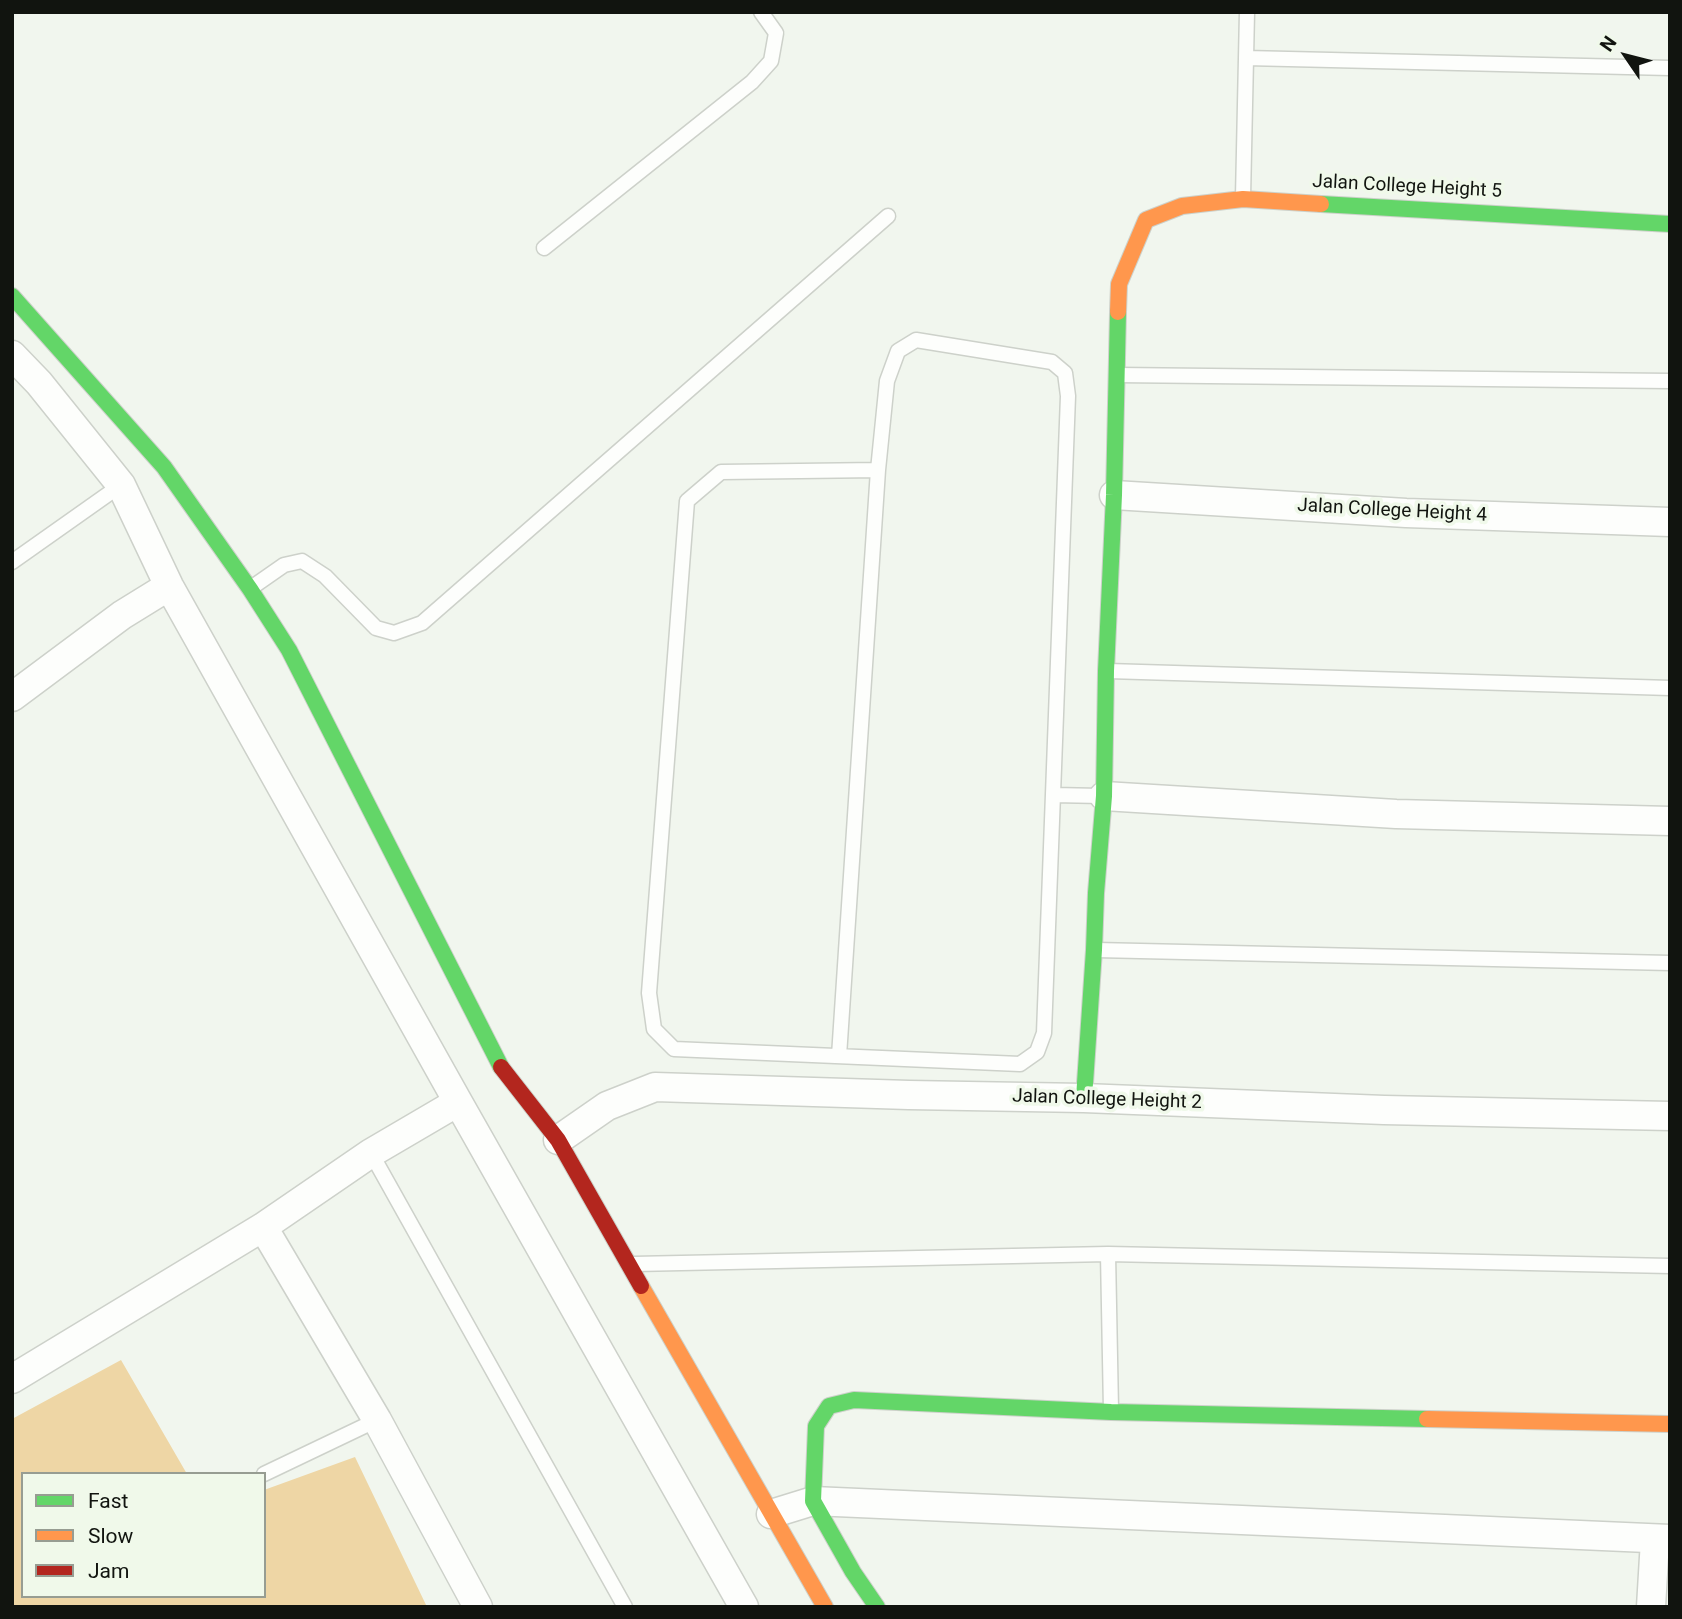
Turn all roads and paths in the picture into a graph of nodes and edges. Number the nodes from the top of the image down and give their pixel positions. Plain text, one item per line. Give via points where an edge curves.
1 (761, 12) edge
2 (1247, 12) edge
3 (1246, 58) junction
4 (1670, 68) edge
5 (1243, 199) junction
6 (888, 216) dead end
7 (1670, 223) edge
8 (544, 248) dead end
9 (12, 296) edge
10 (12, 355) edge
11 (1116, 375) junction
12 (1670, 381) edge
13 (878, 470) junction
14 (121, 485) junction
15 (1114, 495) junction
16 (1670, 522) edge
17 (12, 562) edge
18 (169, 586) junction
19 (250, 589) junction
20 (1106, 671) junction
21 (1670, 688) edge
22 (12, 697) edge
23 (1054, 795) junction
24 (1104, 796) junction
25 (1670, 821) edge
26 (1094, 950) junction
27 (1670, 963) edge
28 (839, 1056) junction
29 (1084, 1098) junction
30 (458, 1102) junction
31 (1670, 1116) edge
32 (558, 1140) junction
33 (371, 1153) junction
34 (263, 1227) junction
35 (1108, 1254) junction
36 (629, 1264) junction
37 (1670, 1266) edge
38 (12, 1379) edge
39 (1111, 1412) junction
40 (377, 1420) junction
41 (1670, 1424) edge
42 (266, 1473) edge
43 (813, 1501) junction
44 (771, 1514) junction
45 (1662, 1539) edge
46 (478, 1607) edge
47 (625, 1607) edge
48 (744, 1607) edge
49 (825, 1607) edge
50 (877, 1607) edge
51 (1651, 1607) edge

1 - 8 lane via 776,33 771,61 752,82
2 - 3 lane
3 - 4 lane
3 - 5 lane
5 - 7 street, Jalan College Height 5
5 - 11 street, Jalan College Height 5 via 1182,206 1146,220 1119,284
6 - 19 lane via 422,623 394,633 376,628 325,576 302,561 284,565
9 - 19 street via 164,467
10 - 14 street
11 - 12 lane
11 - 15 street
13 - 23 lane via 887,381 898,351 916,341 1052,362 1065,373 1068,396
13 - 28 lane
13 - 28 lane via 721,472 687,501 649,993 654,1029 674,1049
14 - 17 lane
14 - 18 street
15 - 16 street, Jalan College Height 4 via 1406,513
15 - 20 street
18 - 22 street
18 - 30 street
19 - 32 street via 289,650 503,1070
20 - 21 lane
20 - 24 street
23 - 24 lane
23 - 28 lane via 1044,1033 1037,1052 1020,1064
24 - 25 street via 1396,814
24 - 26 street
26 - 27 lane
26 - 29 street
29 - 31 street, Jalan College Height 2
29 - 32 street, Jalan College Height 2 via 655,1087 607,1106
30 - 33 street
30 - 48 street
32 - 36 street
33 - 34 street
33 - 47 lane
34 - 38 street
34 - 40 street
35 - 36 lane
35 - 37 lane
35 - 39 lane
36 - 44 street
39 - 41 street
39 - 43 street via 854,1400 829,1406 816,1426
40 - 42 lane
40 - 46 street
43 - 44 street
43 - 45 street
43 - 50 street
44 - 49 street
45 - 51 street

